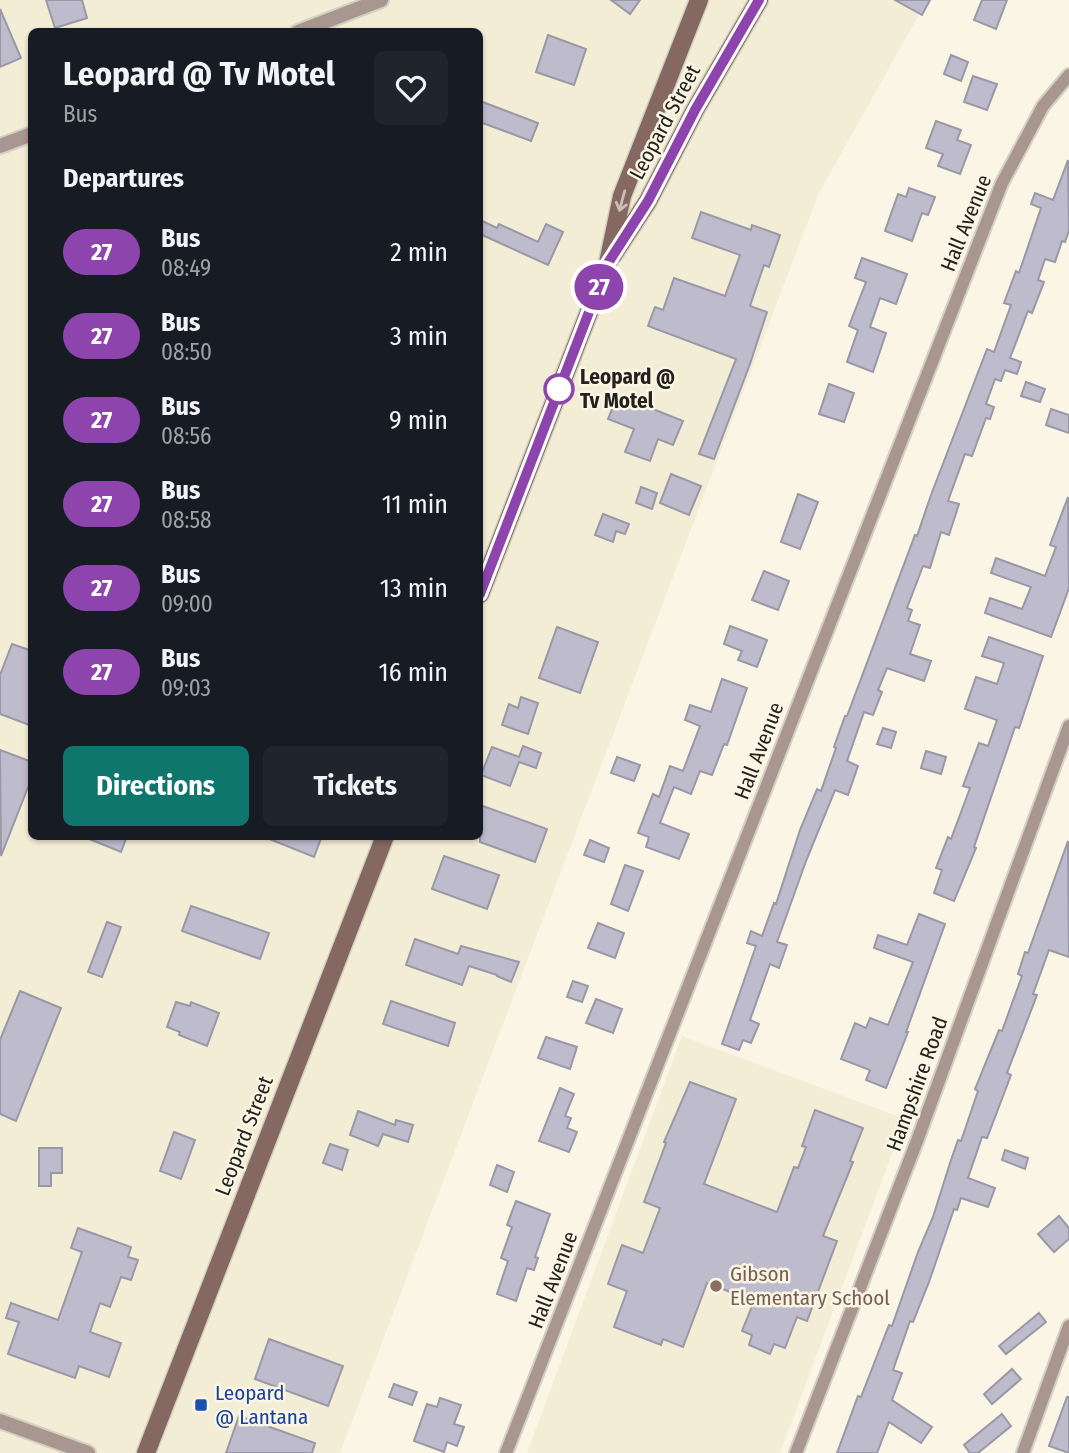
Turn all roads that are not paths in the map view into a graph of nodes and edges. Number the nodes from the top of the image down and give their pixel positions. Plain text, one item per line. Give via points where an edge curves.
1 (381, 0) edge
2 (699, 0) edge
3 (759, 0) edge
4 (308, 28) edge
5 (1069, 75) edge
6 (28, 136) edge
7 (0, 146) edge
8 (608, 263) junction
9 (483, 586) edge
10 (1069, 726) edge
11 (383, 840) edge
12 (1069, 1326) edge
13 (0, 1421) edge
14 (88, 1453) edge
15 (146, 1453) edge
16 (506, 1453) edge
17 (796, 1453) edge
18 (1023, 1453) edge

1 - 4 street
2 -> 8 main road, Leopard Street via 622,196
3 - 8 main road, Leopard Street via 648,201
5 - 16 street, Hall Avenue via 1043,107 1002,183
6 - 7 street
8 - 9 main road, Leopard Street
10 - 17 street, Hampshire Road via 917,1141
11 - 15 main road, Leopard Street
12 - 18 street
13 - 14 street

